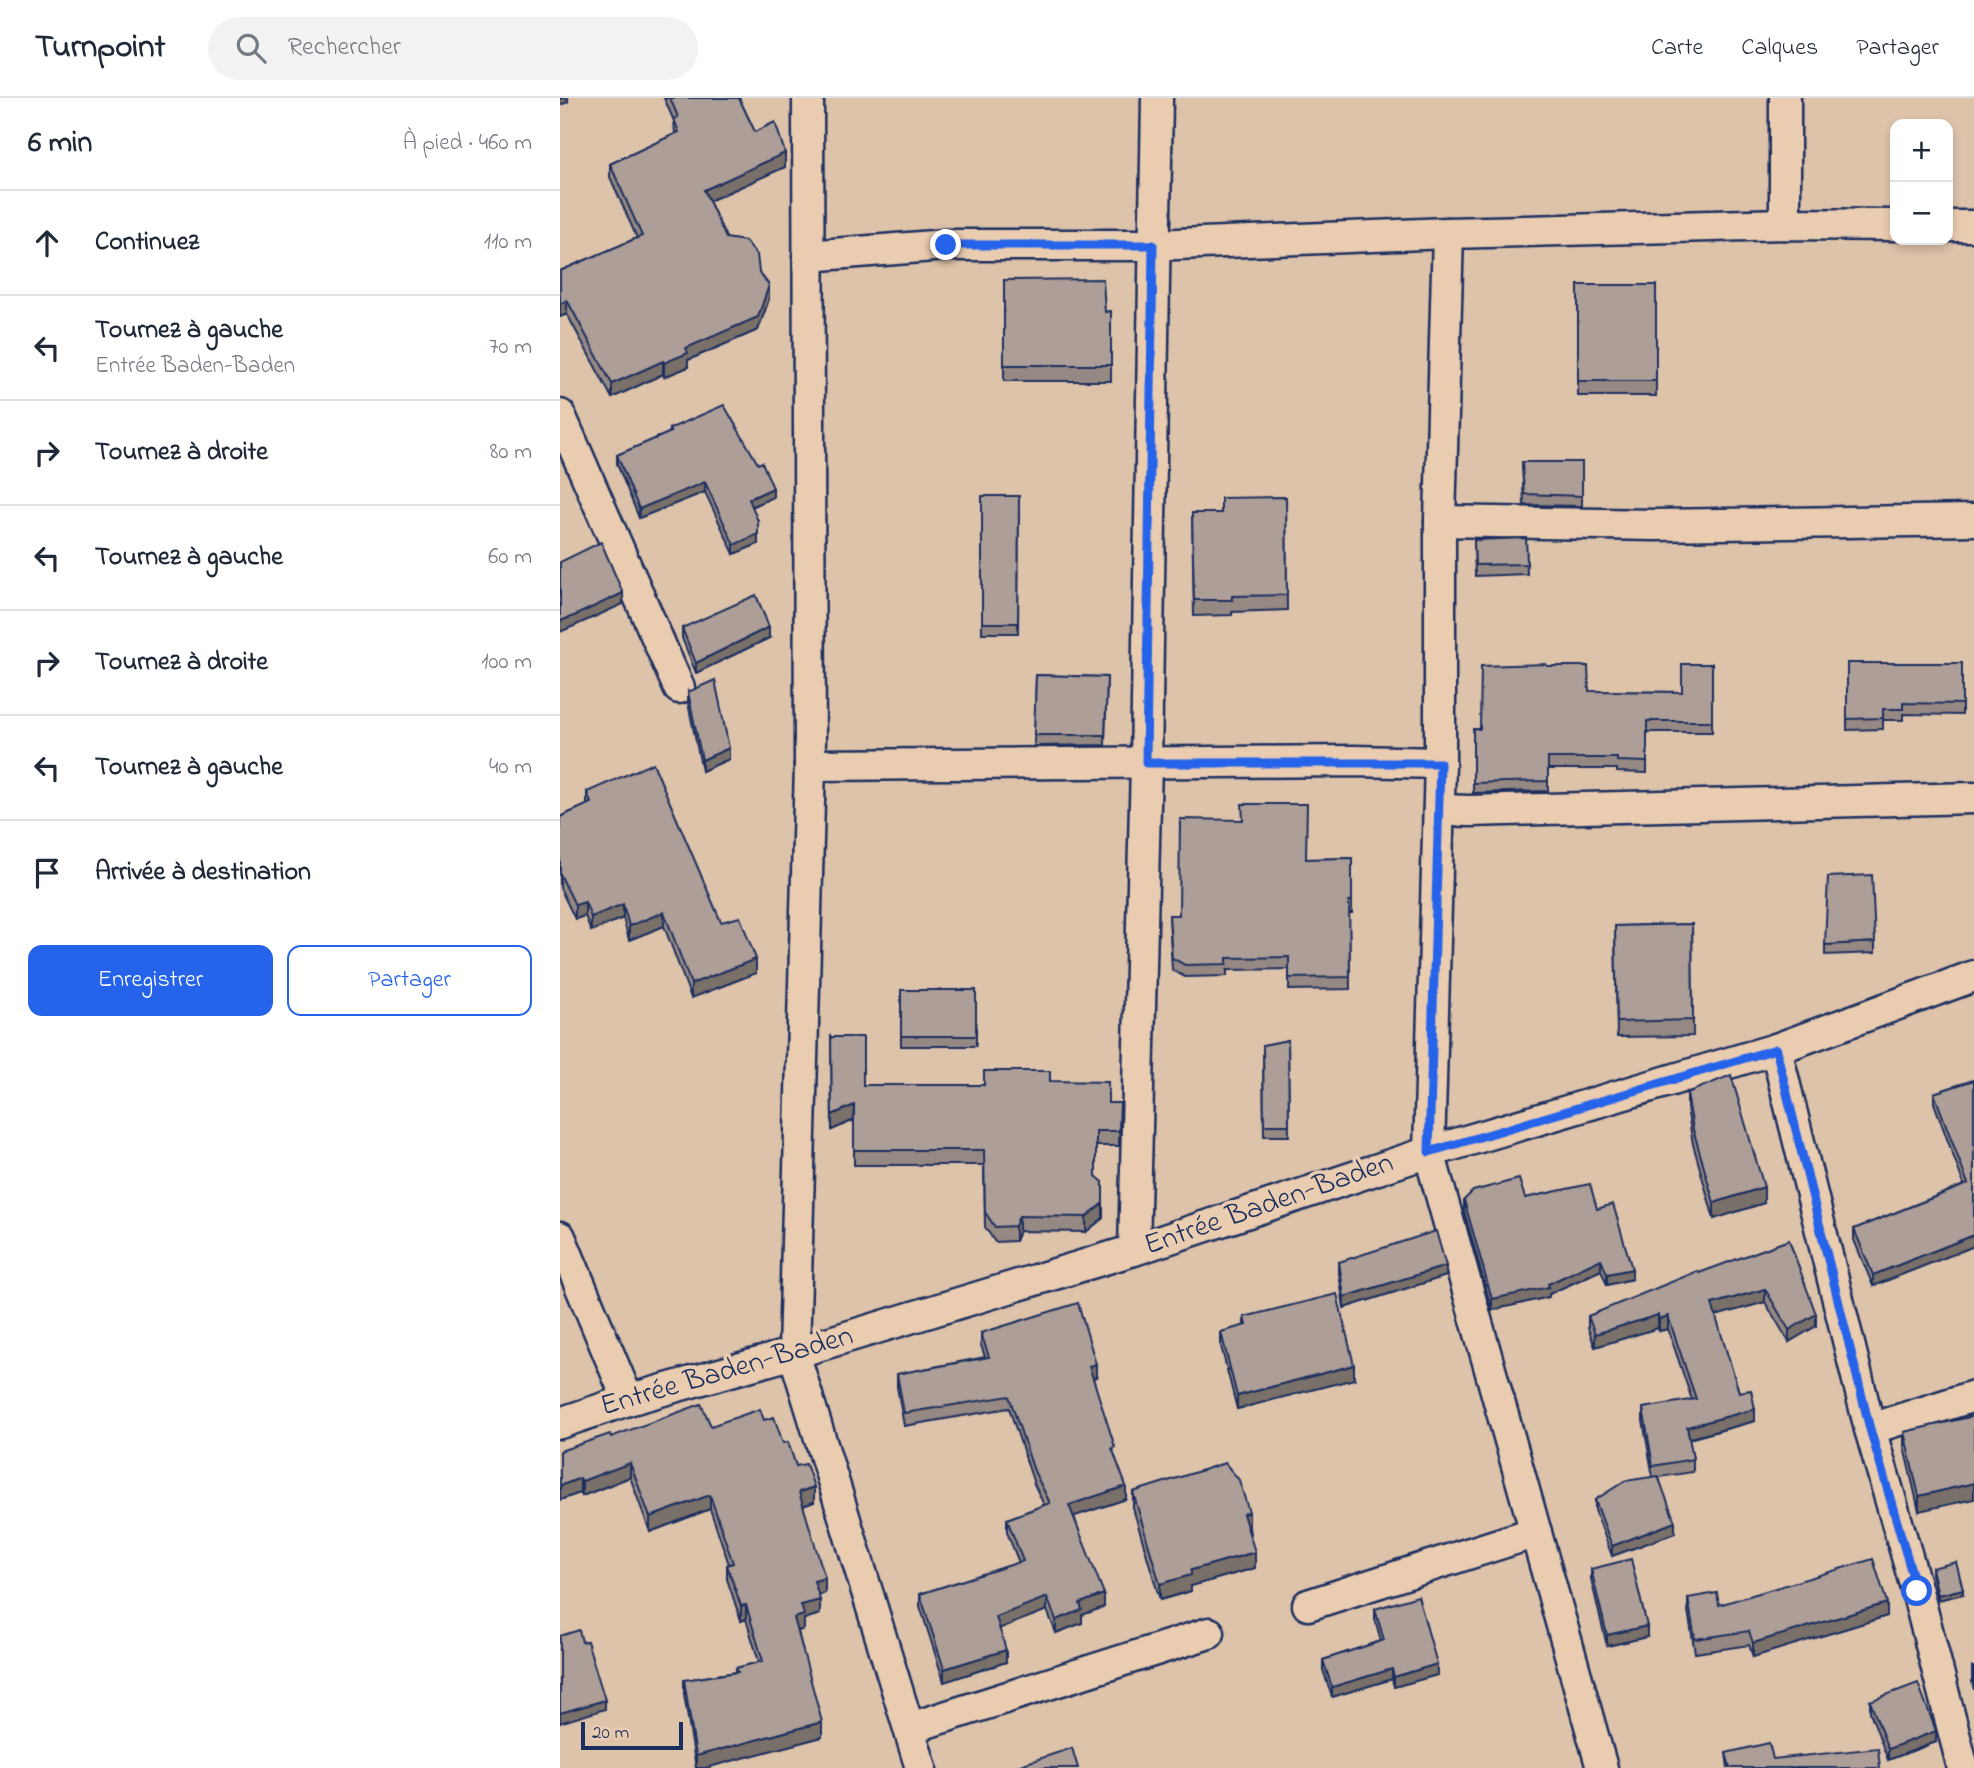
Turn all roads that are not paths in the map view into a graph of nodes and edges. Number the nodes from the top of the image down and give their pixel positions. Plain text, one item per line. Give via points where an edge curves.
1 (808, 98) edge
2 (1157, 98) edge
3 (1785, 98) edge
4 (1785, 224) junction
5 (1890, 225) edge
6 (1953, 226) edge
7 (1974, 226) edge
8 (1448, 233) junction
9 (1153, 245) junction
10 (808, 256) junction
11 (560, 415) edge
12 (1974, 520) edge
13 (1440, 521) junction
14 (679, 688) dead end
15 (1146, 763) junction
16 (1440, 763) junction
17 (810, 765) junction
18 (1974, 798) edge
19 (1438, 810) junction
20 (1974, 976) edge
21 (1776, 1049) junction
22 (1429, 1152) junction
23 (560, 1237) edge
24 (1135, 1250) junction
25 (794, 1353) junction
26 (1974, 1396) edge
27 (628, 1400) junction
28 (560, 1423) edge
29 (1870, 1429) junction
30 (1536, 1532) junction
31 (1308, 1605) dead end
32 (1209, 1633) dead end
33 (910, 1728) junction
34 (921, 1768) edge
35 (1602, 1768) edge
36 (1963, 1768) edge

1 - 10 street
2 - 9 street
3 - 4 street
4 - 5 street
4 - 8 street
6 - 7 street
8 - 9 street
8 - 13 street
9 - 10 street via 946,245
9 - 15 street
10 - 17 street
11 - 14 street
12 - 13 street via 1655,525
13 - 16 street
15 - 16 street
15 - 17 street
15 - 24 street
16 - 19 street
17 - 25 street
18 - 19 street
19 - 22 street
20 - 21 street, Entrée Baden-Baden
21 - 22 street, Entrée Baden-Baden
21 - 29 street
22 - 24 street, Entrée Baden-Baden
22 - 30 street
23 - 27 street
24 - 25 street, Entrée Baden-Baden
25 - 27 street, Entrée Baden-Baden
25 - 33 street
26 - 29 street
27 - 28 street, Entrée Baden-Baden
29 - 36 street
30 - 31 street
30 - 35 street
32 - 33 street
33 - 34 street

